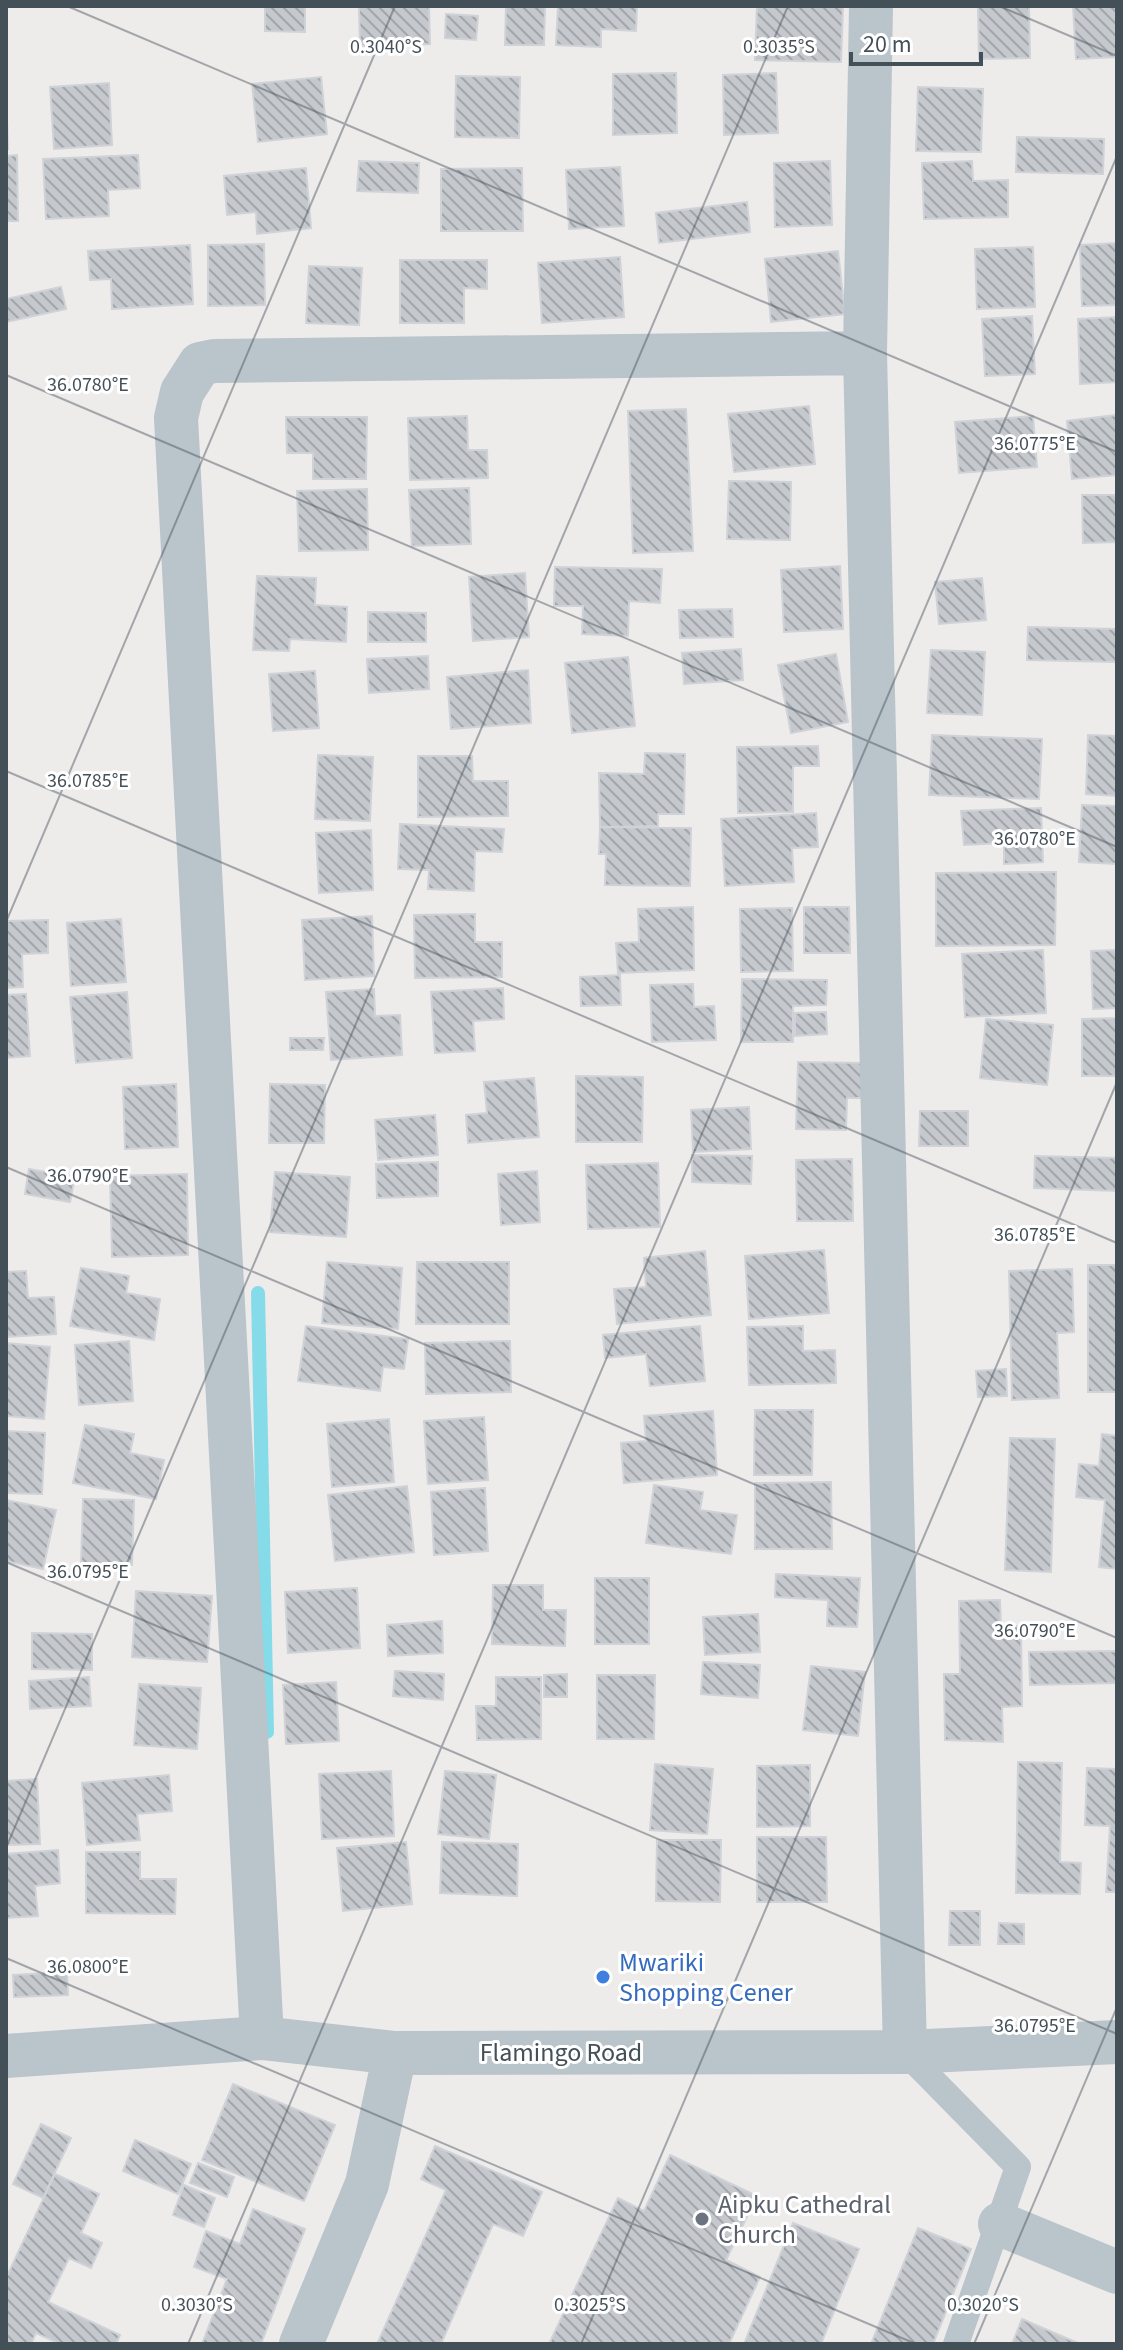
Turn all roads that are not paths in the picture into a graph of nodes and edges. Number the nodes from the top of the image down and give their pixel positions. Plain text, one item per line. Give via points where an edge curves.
1 (871, 6) edge
2 (865, 353) junction
3 (262, 2038) junction
4 (1117, 2042) edge
5 (905, 2052) junction
6 (395, 2053) junction
7 (6, 2056) edge
8 (1000, 2224) junction
9 (1117, 2272) edge
10 (301, 2344) edge
11 (956, 2344) edge

1 - 2 street
2 - 3 street via 214,361 200,364 182,392 176,418
2 - 5 street
3 - 6 street, Flamingo Road
3 - 7 street, Flamingo Road
4 - 5 street, Flamingo Road
5 - 6 street, Flamingo Road
5 - 8 lane via 1018,2167
6 - 10 street via 367,2184
8 - 9 street
8 - 11 lane

